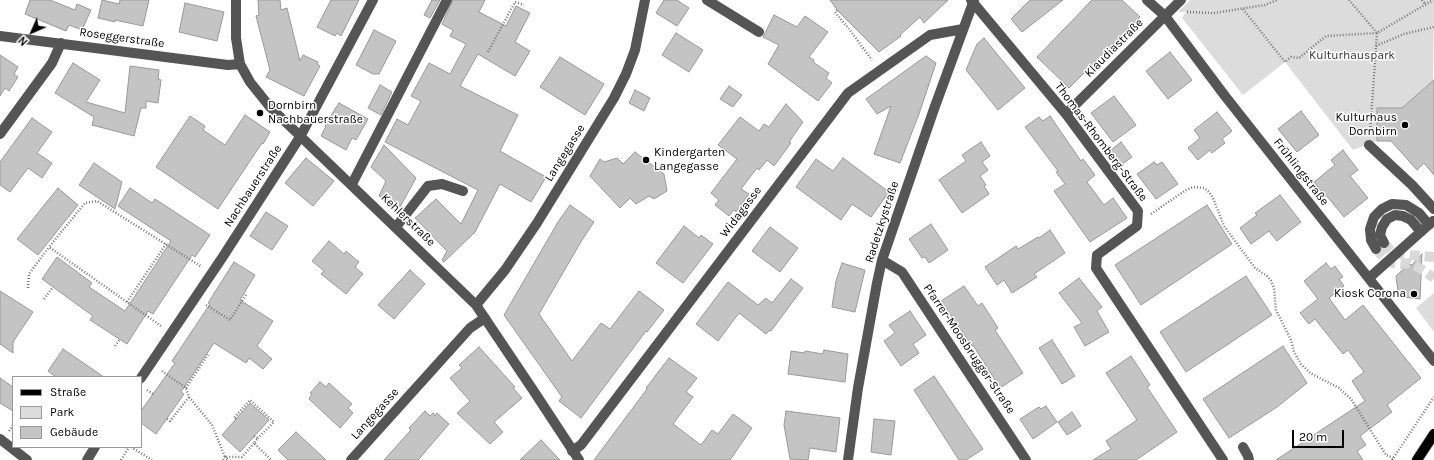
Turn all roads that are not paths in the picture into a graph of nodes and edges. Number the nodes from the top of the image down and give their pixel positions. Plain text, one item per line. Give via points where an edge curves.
1 (236, 0) edge
2 (373, 0) edge
3 (447, 0) edge
4 (645, 0) edge
5 (707, 0) edge
6 (1147, 0) edge
7 (1181, 0) edge
8 (973, 1) edge
9 (1165, 16) junction
10 (963, 29) junction
11 (759, 32) dead end
12 (0, 36) edge
13 (61, 43) junction
14 (240, 64) junction
15 (1066, 114) junction
16 (0, 134) edge
17 (300, 137) junction
18 (1369, 145) road end
19 (352, 184) junction
20 (463, 191) dead end
21 (1434, 209) edge
22 (1432, 222) edge
23 (396, 227) junction
24 (1421, 232) junction
25 (882, 260) junction
26 (1369, 278) junction
27 (476, 305) junction
28 (485, 318) junction
29 (1434, 361) edge
30 (142, 376) edge
31 (1434, 434) edge
32 (0, 439) edge
33 (1243, 447) dead end
34 (94, 448) edge
35 (572, 451) junction
36 (27, 460) edge
37 (87, 460) edge
38 (351, 460) edge
39 (578, 460) edge
40 (848, 460) edge
41 (1026, 460) edge
42 (1223, 460) edge
43 (1248, 460) edge
44 (1417, 460) edge

1 - 14 street, Kehlerstraße via 236,38
2 - 17 street, Nachbauerstraße
3 - 19 street
4 - 27 street, Langegasse via 635,50 614,98 537,223 505,270
5 - 11 street
6 - 9 street, Frühlingstraße
7 - 9 street, Klaudiastraße
8 - 10 street, Radetzkystraße
8 - 15 street, Thomas-Rhomberg-Straße
9 - 15 street, Klaudiastraße
9 - 26 street, Frühlingstraße via 1233,107
10 - 25 street, Radetzkystraße
10 - 35 street, Widagasse via 930,34 848,93 581,445
12 - 13 street, Roseggerstraße
13 - 14 street, Roseggerstraße via 228,65
13 - 16 street via 52,63
14 - 17 street, Kehlerstraße via 261,97
15 - 42 street, Thomas-Rhomberg-Straße via 1138,211 1137,226 1097,255 1096,268
17 - 19 street, Kehlerstraße
17 - 30 street, Nachbauerstraße
18 - 21 street
19 - 23 street, Kehlerstraße
20 - 23 street via 442,184 428,186
22 - 24 street
22 - 24 street via 1406,205 1392,204 1382,209 1374,218 1370,229 1371,240 1380,246 1382,227 1387,219 1396,215 1411,220
23 - 27 street, Kehlerstraße
24 - 26 street
25 - 40 street, Radetzkystraße via 858,388
25 - 41 street, Pfarrer-Moosbrugger-Straße via 902,272
26 - 29 street, Frühlingstraße
27 - 28 street, Kehlerstraße
28 - 35 street, Kehlerstraße
28 - 38 street, Langegasse via 470,328
31 - 44 main road
32 - 36 street
33 - 43 street
34 - 37 street
35 - 39 street, Kehlerstraße

